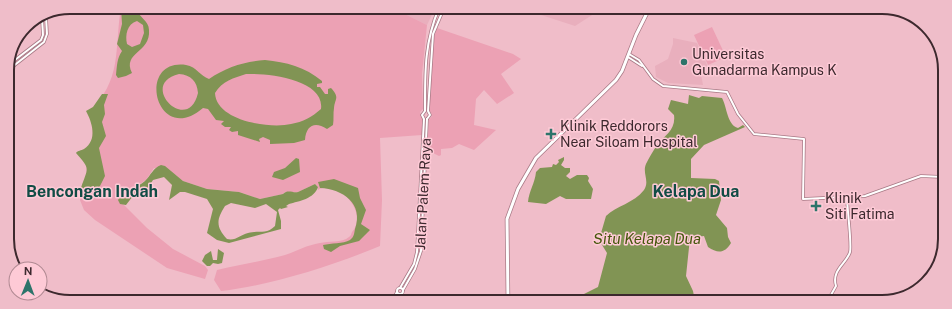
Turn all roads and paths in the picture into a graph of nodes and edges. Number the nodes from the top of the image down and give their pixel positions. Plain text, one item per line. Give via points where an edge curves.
1 (437, 14) edge
2 (441, 14) edge
3 (646, 14) edge
4 (46, 19) edge
5 (42, 21) edge
6 (628, 55) junction
7 (15, 60) edge
8 (14, 65) edge
9 (426, 111) junction
10 (426, 119) junction
11 (938, 176) edge
12 (847, 198) junction
13 (400, 288) junction
14 (403, 290) junction
15 (398, 293) joint
16 (508, 295) edge
17 (831, 295) edge

1 - 9 street via 427,44
2 - 9 street via 433,34
3 - 6 main road
4 - 8 street via 47,34 44,42
5 - 7 street via 41,40
6 - 12 street via 664,86 726,92 731,96 736,111 753,133 805,139 802,199
6 - 16 main road via 616,80 536,158 518,189 507,219
9 - 10 street via 430,115
9 - 10 street via 422,115
10 - 13 street, Jalan Palem Raya via 417,252 414,264
10 - 14 street, Jalan Palem Raya via 421,251 415,269
11 - 12 street via 924,175 865,196
12 - 17 street via 850,252 839,268 836,286
13 - 14 street
13 - 15 street, Jalan Palem Raya via 397,290
14 - 15 street, Jalan Palem Raya via 402,293

